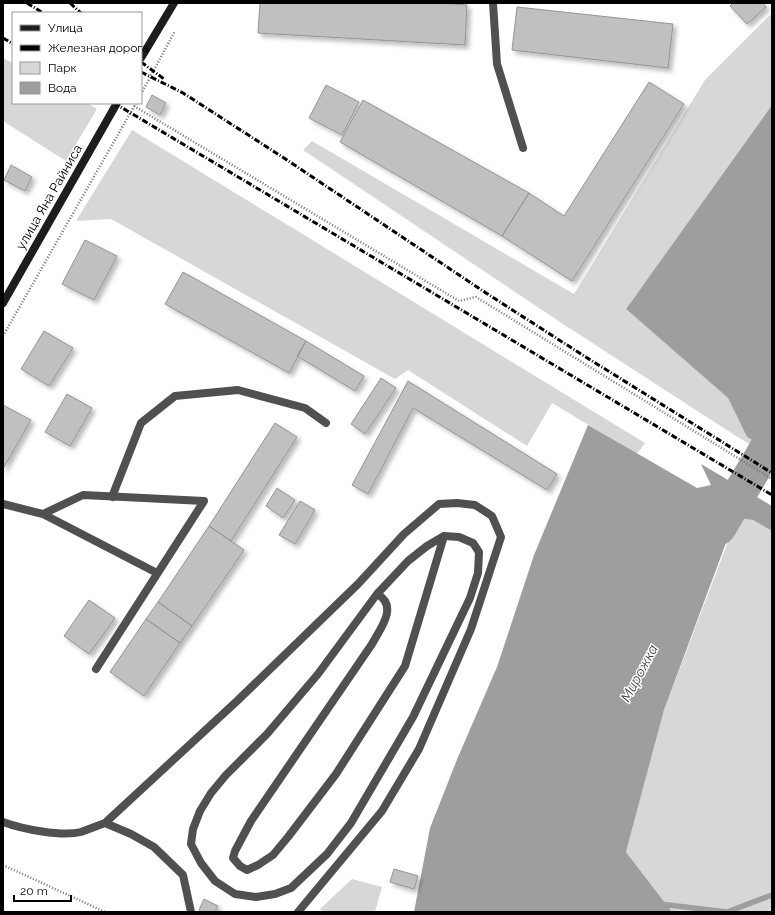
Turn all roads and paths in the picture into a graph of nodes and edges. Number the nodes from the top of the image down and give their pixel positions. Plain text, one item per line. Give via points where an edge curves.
1 (174, 3) edge
2 (493, 3) edge
3 (175, 30) dead end
4 (142, 56) edge
5 (142, 92) edge
6 (116, 104) edge
7 (135, 104) edge
8 (523, 148) dead end
9 (3, 303) edge
10 (3, 336) edge
11 (326, 423) dead end
12 (772, 479) edge
13 (112, 497) junction
14 (3, 504) edge
15 (43, 514) junction
16 (444, 536) junction
17 (157, 573) junction
18 (377, 594) junction
19 (96, 668) dead end
20 (3, 822) edge
21 (105, 823) junction
22 (3, 865) edge
23 (106, 912) edge
24 (191, 912) edge
25 (298, 912) edge

1 - 4 street
2 - 8 lane via 497,64
3 - 5 path
6 - 9 street, улица Яна Райниса
7 - 10 path
7 - 12 path via 459,301 476,297
11 - 13 lane via 306,408 238,390 175,396 141,423
13 - 15 lane via 83,496
13 - 17 lane via 204,501
14 - 15 lane
15 - 17 lane
16 - 18 lane via 426,546 408,561
16 - 18 lane via 405,666 336,774 288,837 273,855 247,870 233,858 251,821 372,644 387,618 386,602
16 - 18 lane via 459,537 473,543 479,552 478,573 470,598 413,717 351,823 332,848 290,888 256,897 235,894 215,881 191,844 200,811 226,775 267,734 318,674
17 - 19 lane
20 - 21 lane via 52,833 80,832
21 - 24 lane via 154,847 182,875
21 - 25 lane via 243,696 358,584 404,534 439,504 475,506 492,516 501,537 471,629 419,749 382,811
22 - 23 path

